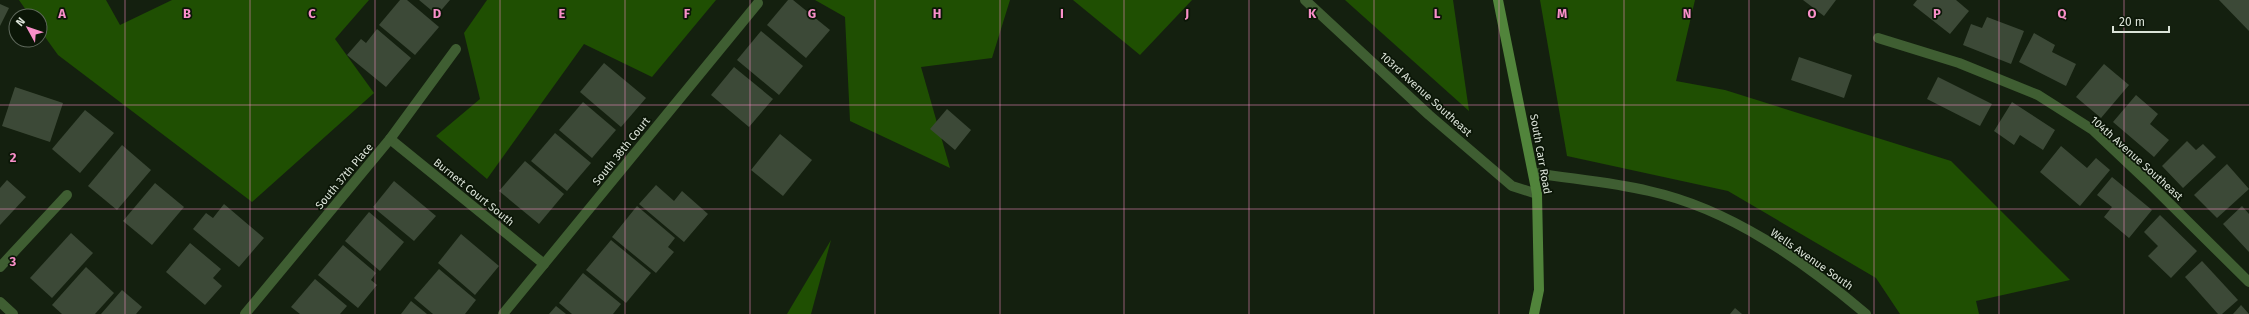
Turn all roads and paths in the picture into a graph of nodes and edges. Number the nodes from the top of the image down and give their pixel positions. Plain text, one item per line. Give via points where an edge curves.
1 (1305, 0) edge
2 (1498, 0) edge
3 (758, 3) dead end
4 (1878, 38) dead end
5 (456, 49) dead end
6 (390, 139) junction
7 (1535, 173) junction
8 (1538, 194) junction
9 (67, 195) dead end
10 (544, 264) junction
11 (0, 267) edge
12 (2249, 282) edge
13 (0, 302) edge
14 (13, 314) edge
15 (245, 314) edge
16 (503, 314) edge
17 (1534, 314) edge
18 (1866, 314) edge

1 - 8 street, 103rd Avenue Southeast via 1429,115 1512,186
2 - 7 main road, South Carr Road
3 - 10 street, South 38th Court
4 - 12 street, 104th Avenue Southeast via 1959,63 2038,95 2093,130
5 - 6 street, South 37th Place
6 - 10 street, Burnett Court South
6 - 15 street, South 37th Place
7 - 8 main road, South Carr Road
7 - 18 street, Wells Avenue South via 1649,191 1704,209 1771,243
8 - 17 main road, South Carr Road via 1539,290
9 - 11 street
10 - 16 street, South 38th Court
13 - 14 street

